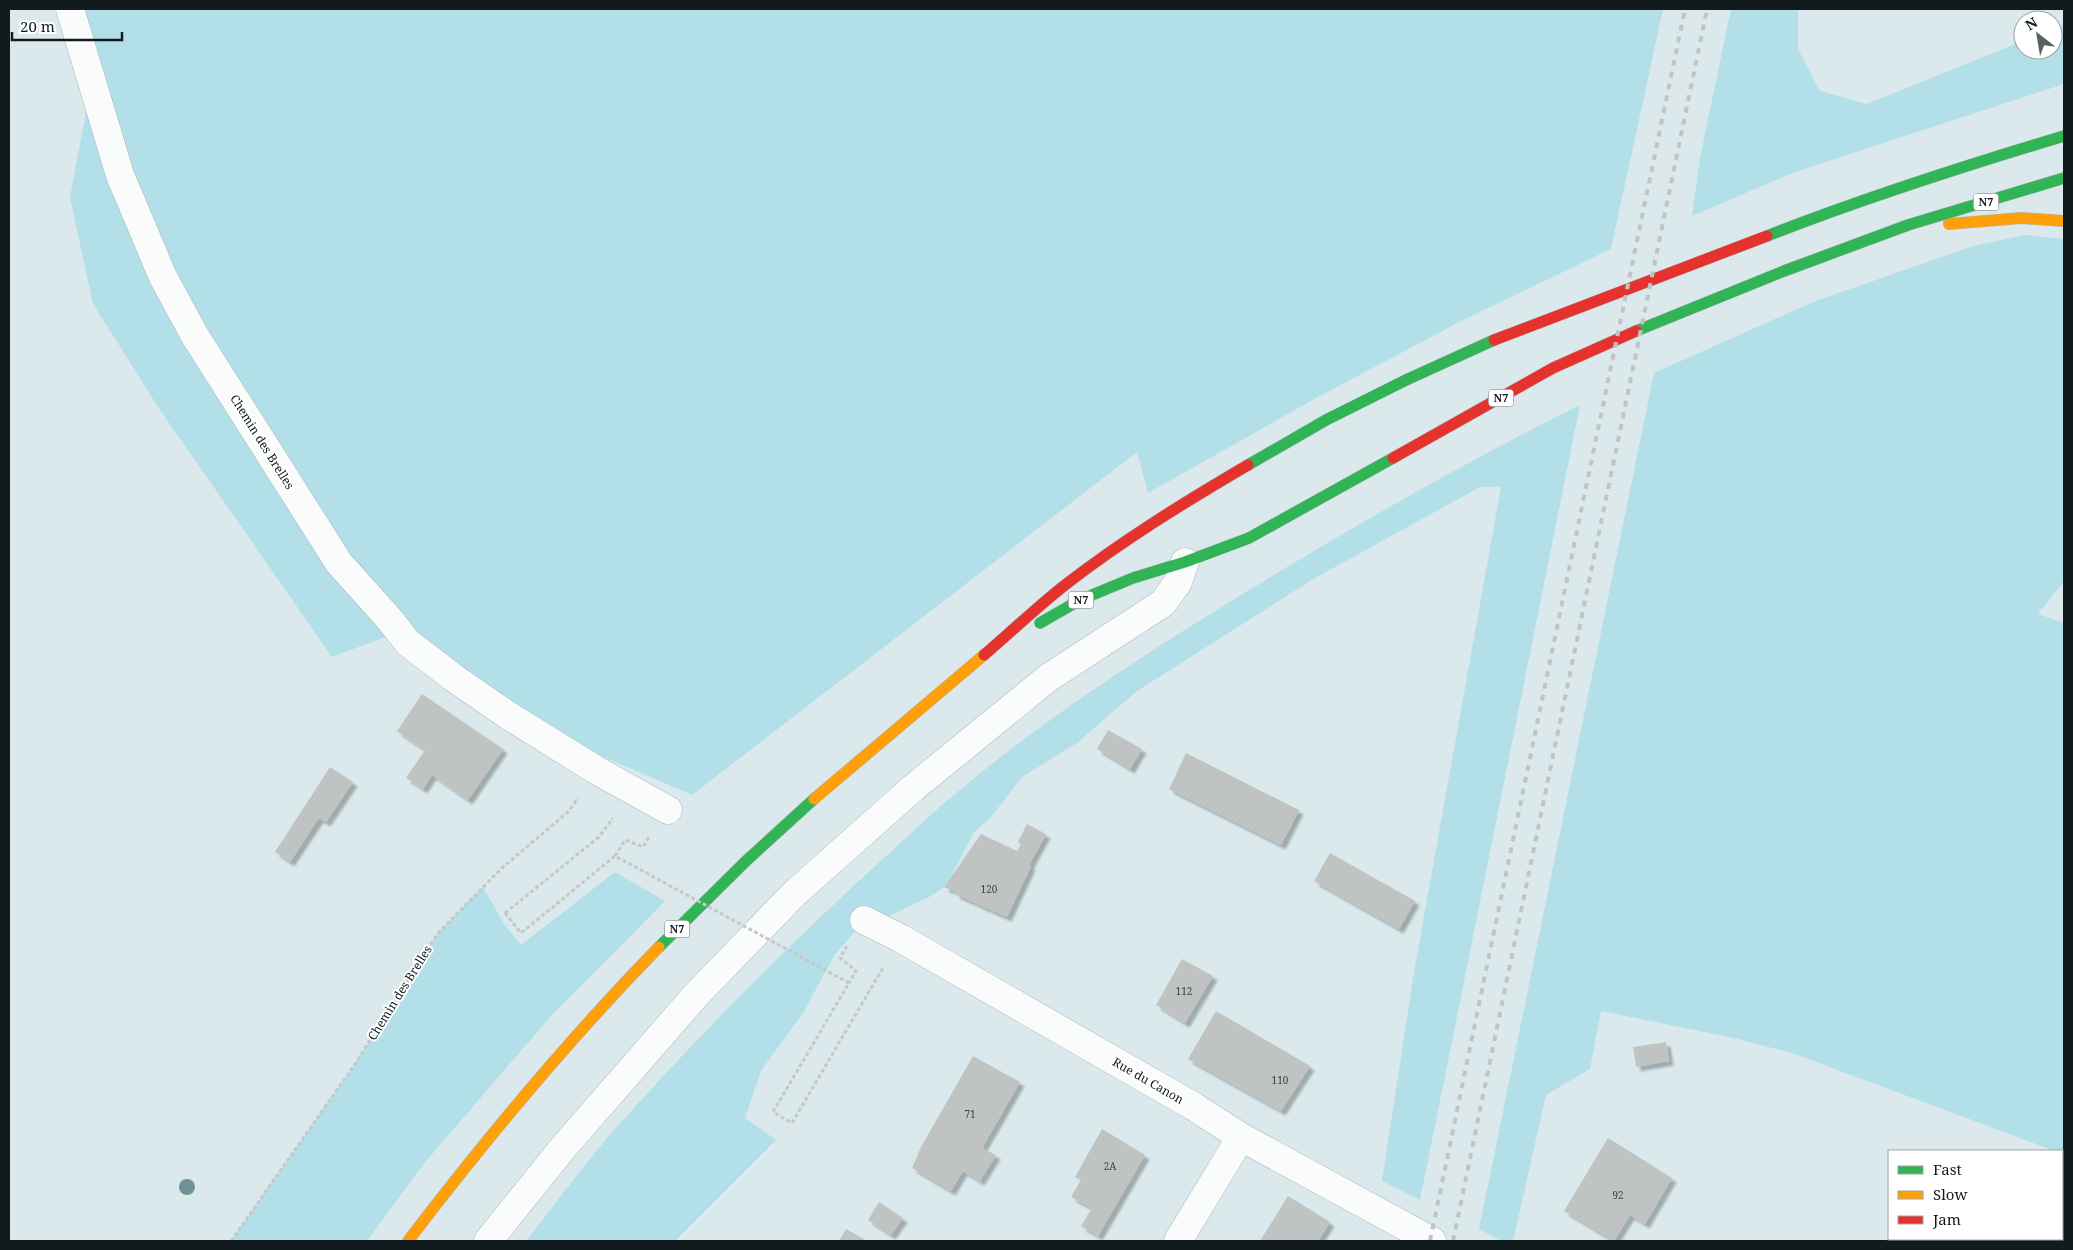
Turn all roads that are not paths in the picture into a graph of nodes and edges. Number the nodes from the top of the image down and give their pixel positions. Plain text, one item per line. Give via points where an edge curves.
1 (70, 9) edge
2 (2064, 136) edge
3 (2064, 178) edge
4 (2064, 221) edge
5 (1908, 225) junction
6 (1185, 562) junction
7 (984, 655) junction
8 (668, 810) dead end
9 (864, 920) dead end
10 (1241, 1137) junction
11 (408, 1241) edge
12 (488, 1241) edge
13 (1178, 1241) edge
14 (1432, 1241) edge

1 - 8 street, Chemin des Brelles via 120,175 163,277 194,336 339,563 408,644 509,716
2 - 7 main road via 1812,218 1487,343 1406,380 1326,420 1181,504 1064,586
3 - 5 main road, N7
4 - 5 main road via 2021,218 1967,224
5 - 6 main road, N7 via 1667,318 1553,368 1248,538
6 - 7 main road, N7 via 1133,578 1080,600
6 - 12 street via 1178,582 1163,603 1048,678 913,788 795,894 696,995 562,1149
7 - 11 main road, N7 via 865,754 747,860 650,956 459,1173
9 - 10 street, Rue du Canon via 1193,1106
10 - 13 street
10 - 14 street, Rue du Canon

